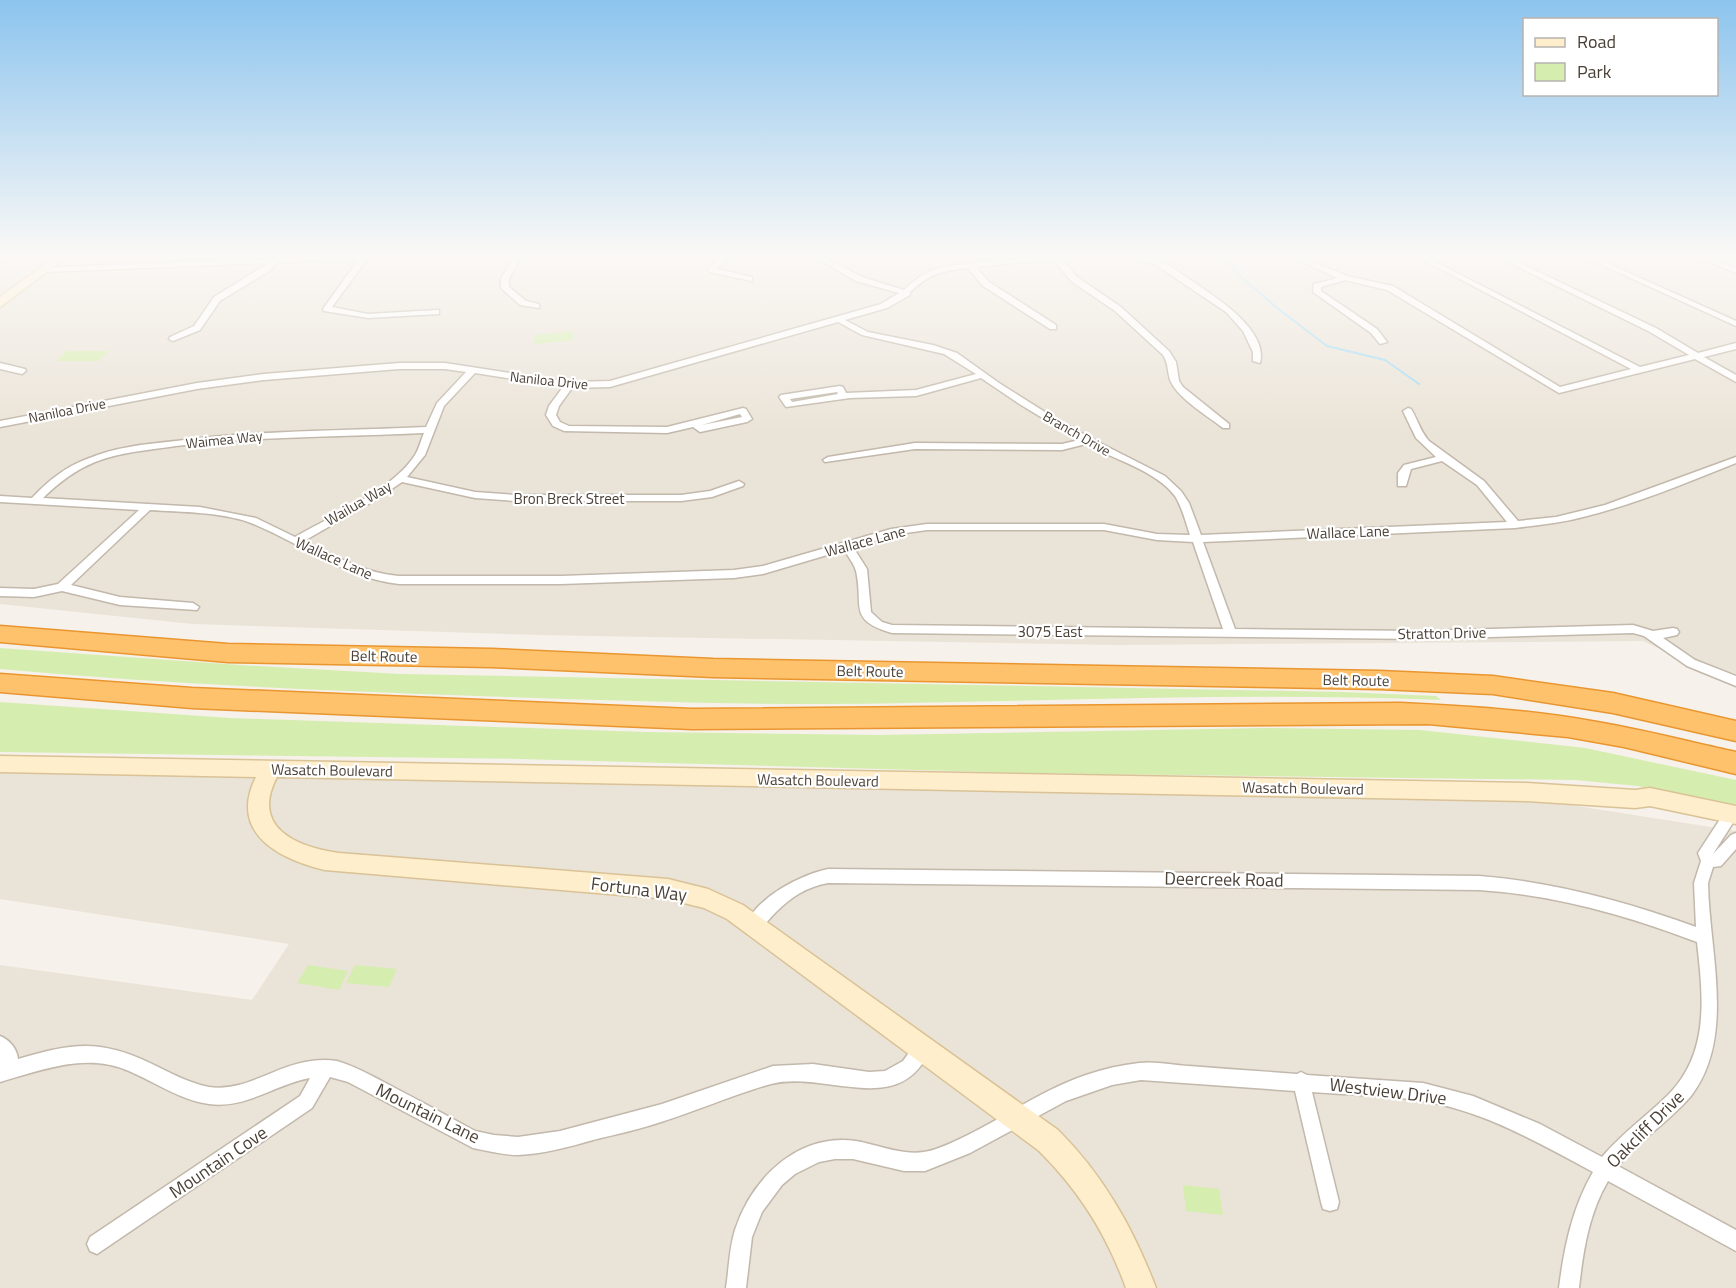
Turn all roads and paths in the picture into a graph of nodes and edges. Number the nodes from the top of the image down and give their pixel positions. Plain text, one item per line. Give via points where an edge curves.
1 (207, 314) edge
2 (357, 314) edge
3 (400, 314) edge
4 (858, 314) edge
5 (1033, 314) edge
6 (1124, 314) edge
7 (1234, 314) edge
8 (1349, 314) edge
9 (1433, 314) edge
10 (1531, 314) edge
11 (1621, 314) edge
12 (1714, 314) edge
13 (839, 320) junction
14 (1736, 324) edge
15 (1053, 327) dead end
16 (172, 339) dead end
17 (1383, 342) dead end
18 (1736, 346) edge
19 (1698, 356) junction
20 (1257, 361) dead end
21 (0, 366) edge
22 (473, 370) junction
23 (1639, 370) junction
24 (22, 371) dead end
25 (981, 375) junction
26 (1736, 379) edge
27 (569, 385) junction
28 (846, 395) junction
29 (1408, 411) dead end
30 (695, 423) dead end
31 (0, 424) edge
32 (1226, 426) dead end
33 (429, 430) junction
34 (1088, 440) junction
35 (1442, 458) junction
36 (828, 460) dead end
37 (1736, 460) edge
38 (400, 479) junction
39 (739, 484) dead end
40 (1402, 484) dead end
41 (0, 499) edge
42 (34, 501) junction
43 (148, 507) junction
44 (1515, 525) junction
45 (1196, 538) junction
46 (295, 540) junction
47 (847, 545) junction
48 (62, 587) junction
49 (0, 592) edge
50 (193, 607) dead end
51 (1230, 631) junction
52 (1673, 632) dead end
53 (0, 634) edge
54 (1654, 635) junction
55 (1736, 681) edge
56 (0, 683) edge
57 (1613, 703) junction
58 (1736, 724) edge
59 (1736, 731) edge
60 (1736, 763) edge
61 (0, 764) edge
62 (271, 769) junction
63 (1733, 824) edge
64 (754, 924) junction
65 (1704, 936) junction
66 (0, 1044) edge
67 (922, 1049) junction
68 (326, 1069) junction
69 (4, 1072) edge
70 (1301, 1081) junction
71 (1016, 1117) junction
72 (1605, 1168) junction
73 (1330, 1202) dead end
74 (1736, 1241) edge
75 (97, 1244) dead end
76 (736, 1288) edge
77 (1141, 1288) edge
78 (1569, 1288) edge

1 - 16 street via 197,328
2 - 3 street
4 - 13 street, Naniloa Drive
5 - 15 street
6 - 32 street via 1166,353 1180,389
7 - 20 street via 1249,334
8 - 17 street
9 - 23 street via 1559,390
10 - 23 street
11 - 19 street
12 - 14 street
13 - 25 street, Branch Drive via 872,337 947,352
13 - 27 street, Naniloa Drive via 628,380
18 - 19 street
19 - 23 street
19 - 26 street
21 - 24 street
22 - 27 street, Naniloa Drive
22 - 31 street, Naniloa Drive via 408,365 239,380
22 - 33 street, Wailua Way via 443,401
25 - 28 street via 916,393
25 - 34 street, Branch Drive
27 - 30 street via 551,410 552,420 560,427 677,428
28 - 28 street via 789,405 784,397 840,389
29 - 35 street via 1416,434
33 - 38 street, Wailua Way via 420,455
33 - 42 street, Waimea Way via 260,435 121,452 79,465
34 - 36 street via 1066,447 908,447
34 - 45 street, Branch Drive via 1155,472 1170,484 1184,503
35 - 40 street via 1407,467
35 - 44 street via 1477,480
37 - 44 street, Wallace Lane via 1592,513
38 - 39 street, Bron Breck Street via 475,495 516,498 681,498 712,494
38 - 46 street, Wailua Way
41 - 42 street, Wallace Lane
42 - 43 street, Wallace Lane
43 - 46 street, Wallace Lane via 233,515
43 - 48 street
44 - 45 street, Wallace Lane
45 - 47 street, Wallace Lane via 1157,537 1104,527 936,526 900,530
45 - 51 street, Branch Drive
46 - 47 street, Wallace Lane via 364,573 420,580 735,574 763,570
47 - 51 street, 3075 East via 861,568 863,608 885,628
48 - 49 street via 33,593
48 - 50 street via 120,601
51 - 54 street, Stratton Drive via 1420,634 1628,629
52 - 54 street, Stratton Drive
53 - 57 highway, Belt Route via 228,653 491,658 713,668 1391,680 1493,685
54 - 55 street, Stratton Drive via 1691,663
56 - 60 highway via 192,698 692,719 1400,713 1531,723 1623,737
57 - 58 highway
57 - 59 highway, Belt Route
61 - 62 street, Wasatch Boulevard
62 - 63 street, Wasatch Boulevard via 1527,792 1635,799 1654,807
62 - 64 street, Fortuna Way via 259,796 261,819 280,843 308,857 339,863 668,889 720,904
63 - 65 street, Oakcliff Drive via 1716,861 1708,861 1701,883
64 - 65 street, Deercreek Road via 794,887 828,876 1208,879 1529,886 1610,904
64 - 67 street, Fortuna Way
65 - 72 street, Oakcliff Drive via 1708,1020 1700,1065 1671,1105
66 - 69 street via 9,1054
67 - 68 street, Mountain Lane via 909,1067 887,1079 869,1081 813,1073 773,1075 662,1113 530,1146 473,1139 352,1075
67 - 71 street, Fortuna Way
68 - 69 street, Mountain Lane via 302,1070 238,1094 218,1096 197,1092 121,1059 99,1054 66,1055
68 - 75 street, Mountain Cove via 306,1102
70 - 71 street, Westview Drive via 1164,1071 1119,1073 1076,1086
70 - 72 street, Westview Drive via 1447,1097 1534,1130
70 - 73 street
71 - 76 street, Westview Drive via 924,1162 900,1163 841,1149 814,1154 787,1168 760,1196 747,1222
71 - 77 street, Fortuna Way via 1048,1140 1084,1178 1118,1231
72 - 74 street, Westview Drive
72 - 78 street, Oakcliff Drive via 1581,1223

